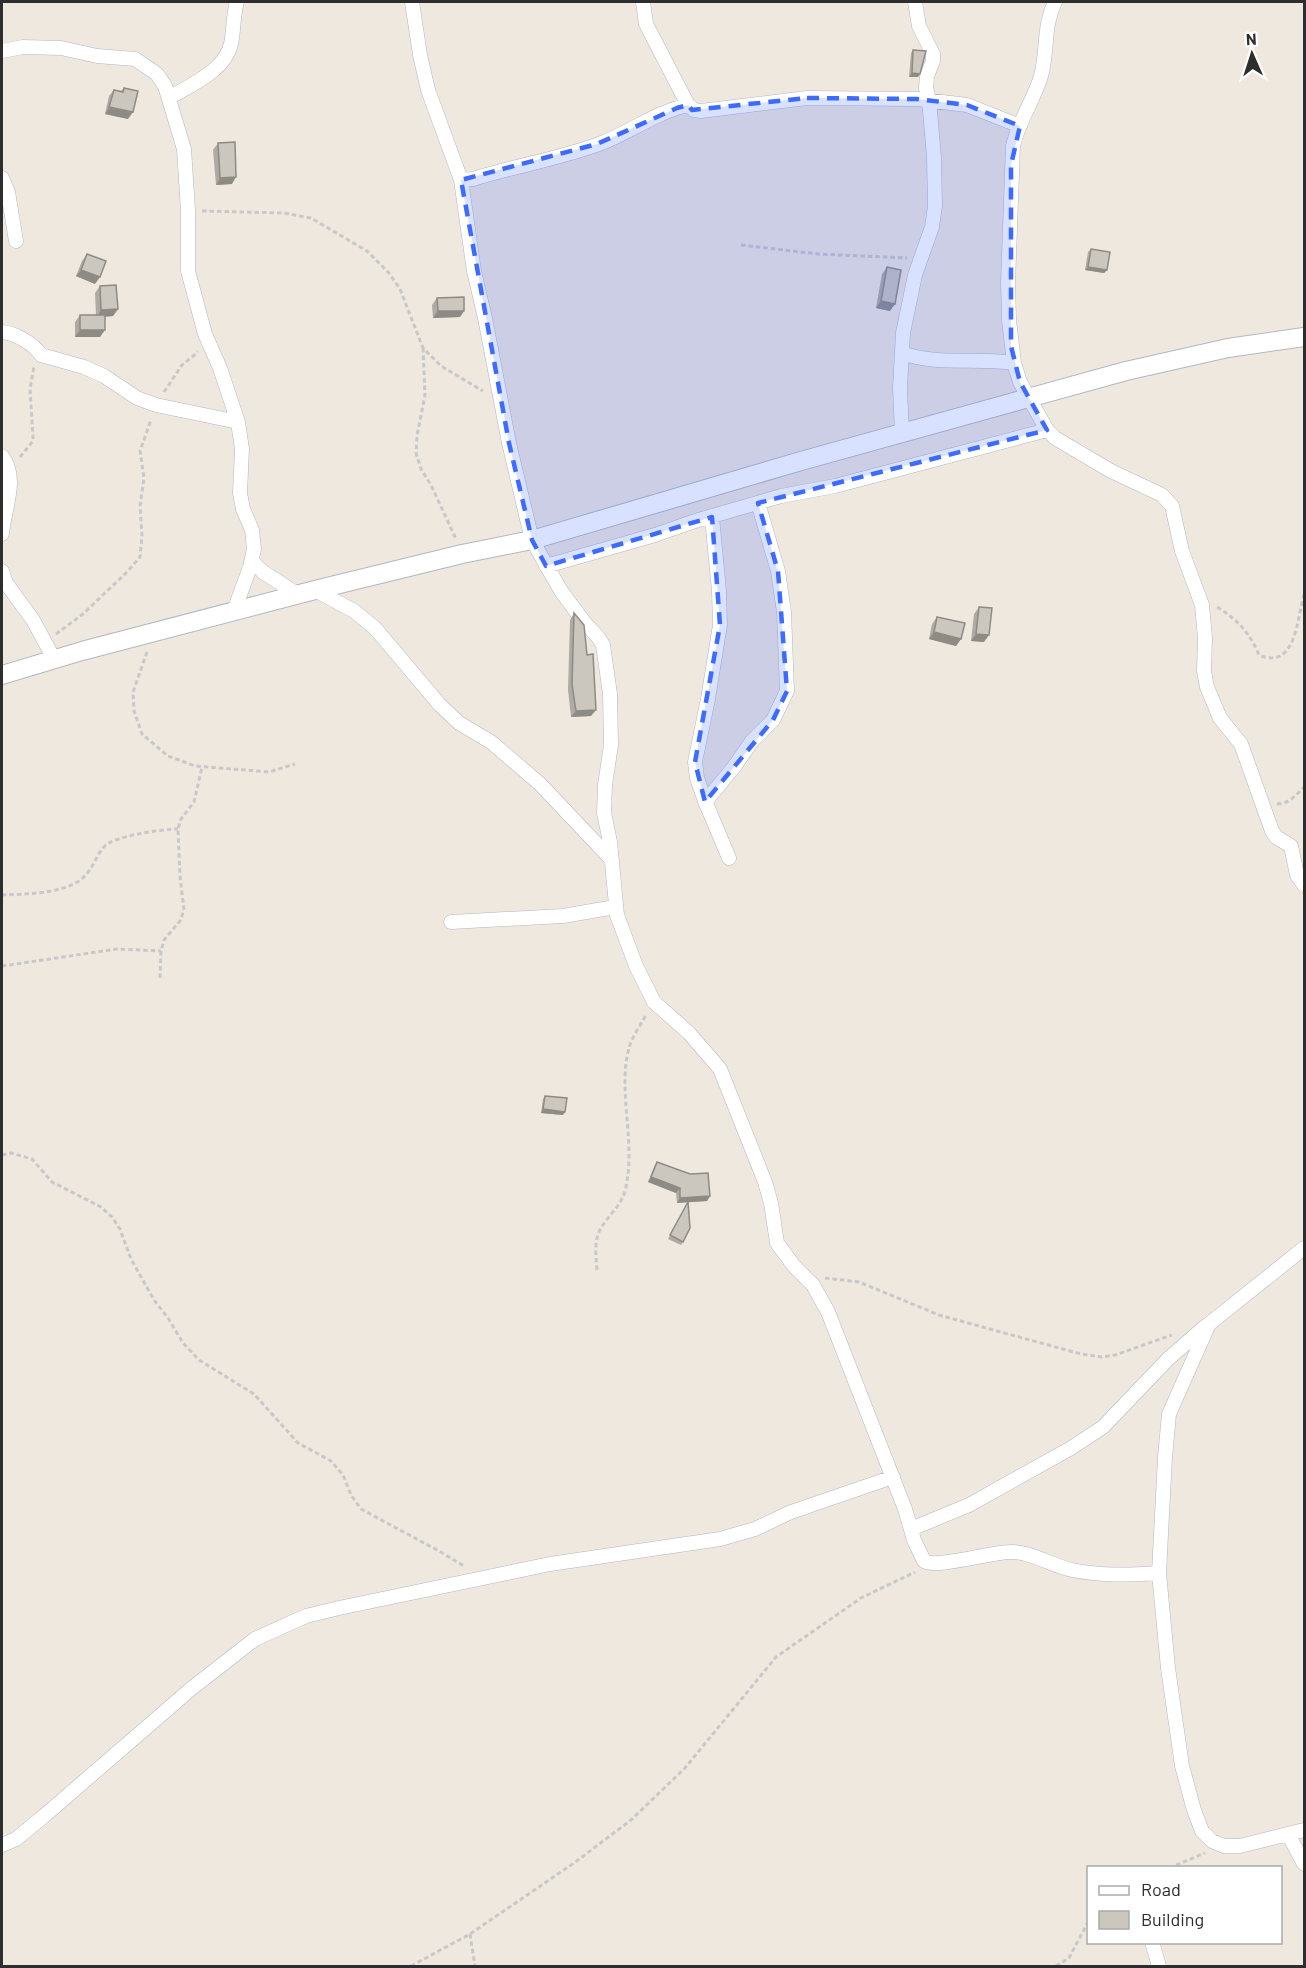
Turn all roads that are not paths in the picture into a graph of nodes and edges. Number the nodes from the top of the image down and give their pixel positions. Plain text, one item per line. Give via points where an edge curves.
1 (237, 2) edge
2 (412, 2) edge
3 (643, 2) edge
4 (915, 2) edge
5 (1055, 2) edge
6 (2, 51) edge
7 (169, 98) junction
8 (929, 100) junction
9 (688, 105) junction
10 (1020, 126) junction
11 (2, 178) edge
12 (461, 180) junction
13 (16, 241) dead end
14 (2, 332) edge
15 (1305, 337) edge
16 (902, 353) junction
17 (1014, 363) junction
18 (1029, 397) junction
19 (238, 422) junction
20 (1047, 430) junction
21 (902, 433) junction
22 (2, 456) edge
23 (758, 503) junction
24 (712, 517) junction
25 (2, 534) edge
26 (532, 540) junction
27 (252, 561) junction
28 (546, 566) junction
29 (2, 572) edge
30 (315, 590) junction
31 (297, 594) junction
32 (234, 611) junction
33 (54, 659) junction
34 (2, 675) edge
35 (705, 802) junction
36 (729, 858) dead end
37 (612, 860) junction
38 (1305, 885) edge
39 (615, 907) junction
40 (451, 922) dead end
41 (1305, 1248) edge
42 (1209, 1324) junction
43 (893, 1477) junction
44 (912, 1532) junction
45 (1159, 1573) junction
46 (1305, 1830) edge
47 (1288, 1834) junction
48 (2, 1845) edge
49 (1305, 1864) edge
50 (1153, 1944) edge
51 (1159, 1966) edge

1 - 7 street via 231,45 225,58 212,72
2 - 12 street via 428,90
3 - 9 street via 646,24
4 - 8 street via 920,26 933,54 927,76
5 - 10 street via 1046,28 1040,78
6 - 7 street via 22,46 61,48 135,59 157,74
7 - 19 street via 184,149 188,270 205,334
8 - 9 street via 807,98 701,111
8 - 10 street via 967,105
8 - 16 street via 935,206 905,319
9 - 12 street via 597,144
10 - 17 street via 1013,147 1008,282
11 - 13 street
12 - 26 street via 474,271
14 - 19 street via 18,337 41,355 104,376 137,398
15 - 18 main road via 1228,348
16 - 17 street via 938,360
16 - 21 street
17 - 18 street
18 - 20 street
18 - 21 main road
19 - 27 street via 242,449 240,493 252,530
20 - 23 street
20 - 38 street via 1111,471 1150,489 1167,500 1174,512 1185,562 1200,597 1207,687 1220,718 1240,744 1274,834 1293,848 1297,875
21 - 26 main road
22 - 25 street via 8,470 9,495
23 - 24 street
23 - 35 street via 778,571 787,691 773,720
24 - 28 street
24 - 35 street via 720,625 695,762
26 - 28 street
26 - 30 main road
27 - 31 street
27 - 32 street
28 - 37 street via 604,651 611,745 604,813
29 - 33 street
30 - 31 main road
30 - 37 street via 354,611 375,628 439,704 532,777
31 - 32 main road
32 - 33 main road
33 - 34 main road
35 - 36 street
37 - 39 street
39 - 40 street via 563,916
39 - 43 street via 654,1002 689,1033 720,1069 765,1182 777,1243 820,1294
41 - 42 street
42 - 44 street via 1183,1344 1095,1432 969,1505
42 - 45 street via 1169,1414
43 - 44 street
43 - 48 street via 720,1539 550,1564 306,1616 255,1639 16,1839
44 - 45 street via 925,1560 933,1564 1016,1552 1070,1569 1114,1576
45 - 47 street via 1182,1766 1202,1831 1224,1846
46 - 47 street
47 - 49 street
50 - 51 street

